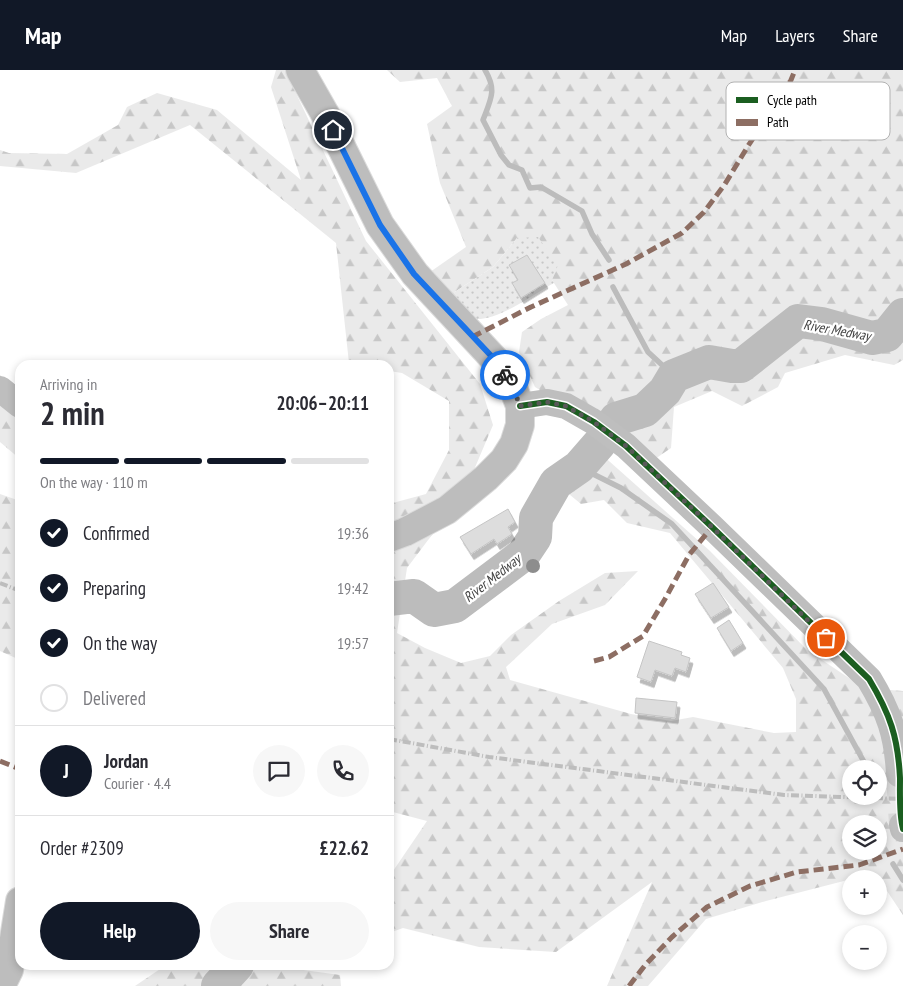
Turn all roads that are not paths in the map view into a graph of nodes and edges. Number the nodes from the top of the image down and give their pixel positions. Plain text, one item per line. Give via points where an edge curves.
1 (300, 70) edge
2 (0, 389) edge
3 (15, 400) edge
4 (520, 406) junction
5 (394, 536) edge
6 (899, 774) dead end
7 (15, 932) edge
8 (1, 986) edge

1 - 4 main road via 380,225 414,274 496,361 511,382
2 - 3 street
4 - 5 main road via 520,425 504,460 447,510
4 - 6 street via 547,402 566,406 626,446 869,679 894,730
7 - 8 main road via 9,970

